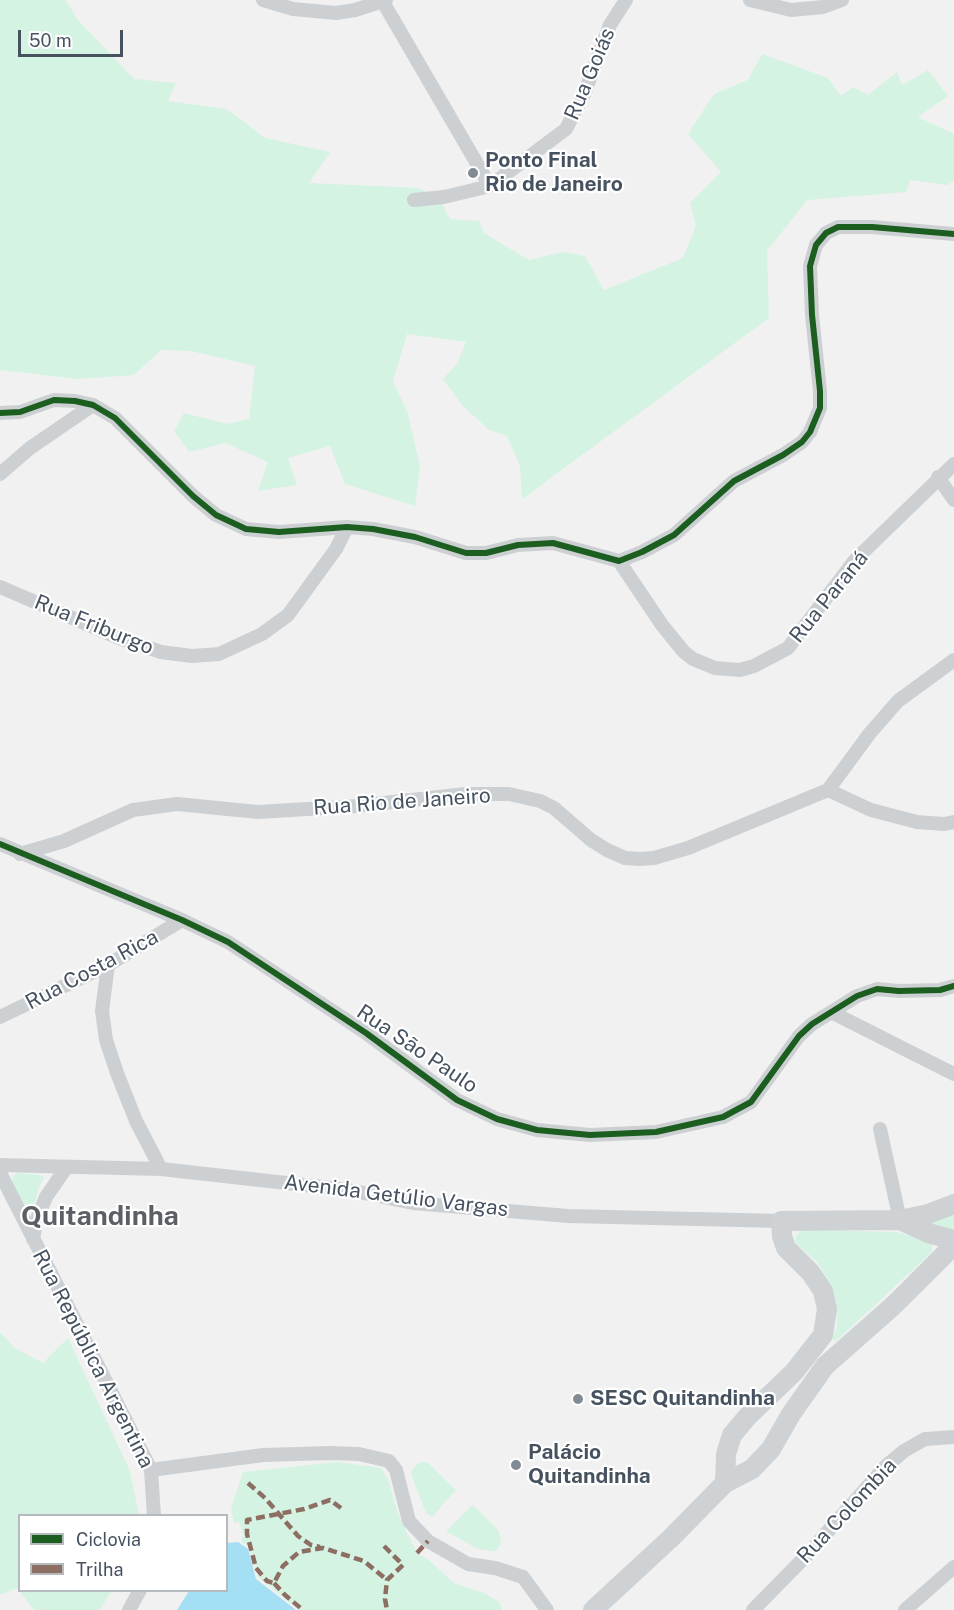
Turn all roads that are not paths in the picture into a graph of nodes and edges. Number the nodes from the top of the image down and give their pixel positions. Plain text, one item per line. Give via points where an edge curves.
1 (263, 0) edge
2 (626, 0) edge
3 (750, 0) edge
4 (842, 0) edge
5 (385, 1) edge
6 (820, 4) edge
7 (490, 186) junction
8 (414, 200) dead end
9 (954, 234) edge
10 (93, 405) junction
11 (0, 413) edge
12 (954, 464) edge
13 (0, 474) edge
14 (938, 477) junction
15 (954, 500) edge
16 (347, 527) junction
17 (620, 561) junction
18 (0, 587) edge
19 (954, 660) edge
20 (828, 790) junction
21 (954, 822) edge
22 (0, 844) edge
23 (0, 853) edge
24 (24, 854) junction
25 (182, 920) junction
26 (108, 965) junction
27 (954, 987) edge
28 (831, 1012) junction
29 (0, 1017) edge
30 (954, 1074) edge
31 (880, 1129) dead end
32 (0, 1165) edge
33 (66, 1168) junction
34 (161, 1168) junction
35 (0, 1173) edge
36 (954, 1204) edge
37 (900, 1220) junction
38 (781, 1221) junction
39 (33, 1239) junction
40 (954, 1240) edge
41 (954, 1245) edge
42 (817, 1360) junction
43 (769, 1398) junction
44 (791, 1414) junction
45 (954, 1437) edge
46 (151, 1470) junction
47 (725, 1484) junction
48 (154, 1514) edge
49 (954, 1567) edge
50 (139, 1592) edge
51 (129, 1610) edge
52 (547, 1610) edge
53 (593, 1610) edge
54 (753, 1610) edge
55 (905, 1610) edge

1 - 5 street via 320,13 355,10
2 - 7 street, Rua Goiás via 610,25 566,129
3 - 6 street via 791,10
4 - 6 street
5 - 7 street
7 - 8 street, Rua Goiás
9 - 17 street via 838,227 820,238 810,266 820,408 810,432 783,455 734,481 674,535
10 - 11 street via 54,400 20,412
10 - 13 street via 30,448
10 - 16 street via 115,418 216,515 246,529 279,532
12 - 14 street, Rua Paraná
14 - 15 street
14 - 17 street, Rua Paraná via 855,560 788,648 741,670 715,668 684,652
16 - 17 street via 415,537 466,553 486,554 518,545 553,543
16 - 18 street, Rua Friburgo via 331,557 288,615 262,634 219,654 161,652
19 - 20 street via 898,701
20 - 21 street via 872,810 905,819
20 - 24 street, Rua Rio de Janeiro via 688,848 654,858 625,858 591,840 554,808 525,796 498,794 258,812 177,804 133,810
22 - 24 street, Rua São Paulo
23 - 24 street, Rua Rio de Janeiro
24 - 25 street, Rua São Paulo
25 - 26 street, Rua Costa Rica
25 - 28 street, Rua São Paulo via 228,942 366,1033 457,1100 498,1119 537,1130 590,1134 656,1132 734,1113 752,1102 799,1036
26 - 29 street, Rua Costa Rica
26 - 34 street via 102,1011 106,1040 136,1121
27 - 28 street, Rua São Paulo via 877,989
28 - 30 street
31 - 37 street
32 - 33 street, Avenida Getúlio Vargas
33 - 34 street, Avenida Getúlio Vargas
33 - 39 street, Rua República Argentina via 46,1197
34 - 38 street, Avenida Getúlio Vargas via 349,1190 425,1204 568,1216
35 - 39 street, Rua República Argentina
36 - 37 street, Avenida Getúlio Vargas
37 - 38 street, Avenida Getúlio Vargas
37 - 40 street, Avenida Getúlio Vargas
38 - 42 street via 786,1248 823,1291 827,1310
39 - 46 street, Rua República Argentina
41 - 42 street via 894,1305
42 - 43 street
42 - 44 street
43 - 44 street
43 - 47 street via 732,1435 726,1454
44 - 47 street via 771,1449 752,1469
45 - 54 street, Rua Colombia via 925,1439 886,1466
46 - 48 street, Rua República Argentina
46 - 52 street via 263,1455 359,1454 389,1461 396,1470 409,1521 428,1541 468,1564 523,1577
47 - 53 street
49 - 55 street
50 - 51 street

